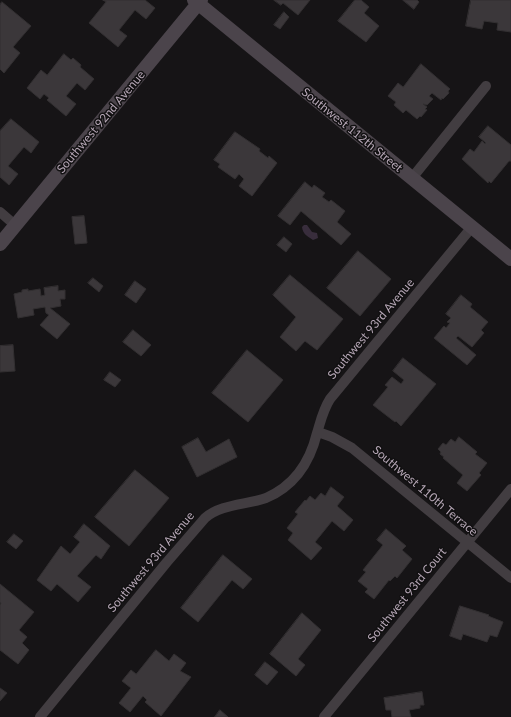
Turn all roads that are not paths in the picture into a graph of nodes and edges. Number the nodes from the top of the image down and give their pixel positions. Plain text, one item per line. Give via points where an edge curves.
1 (198, 1) edge
2 (486, 86) dead end
3 (412, 178) junction
4 (0, 212) edge
5 (15, 225) junction
6 (472, 227) junction
7 (0, 244) edge
8 (511, 259) edge
9 (318, 432) junction
10 (511, 489) edge
11 (467, 542) junction
12 (511, 578) edge
13 (40, 717) edge
14 (324, 717) edge

1 - 3 main road, Southwest 112th Street
1 - 5 main road, Southwest 92nd Avenue
2 - 3 street
3 - 6 main road, Southwest 112th Street
4 - 5 street
5 - 7 main road, Southwest 92nd Avenue
6 - 8 main road, Southwest 112th Street
6 - 9 street, Southwest 93rd Avenue via 330,399 321,416
9 - 11 street, Southwest 110th Terrace via 352,448
9 - 13 street, Southwest 93rd Avenue via 310,456 291,482 265,498 211,513 205,518
10 - 11 street, Southwest 93rd Court
11 - 12 street, Southwest 110th Terrace
11 - 14 street, Southwest 93rd Court

